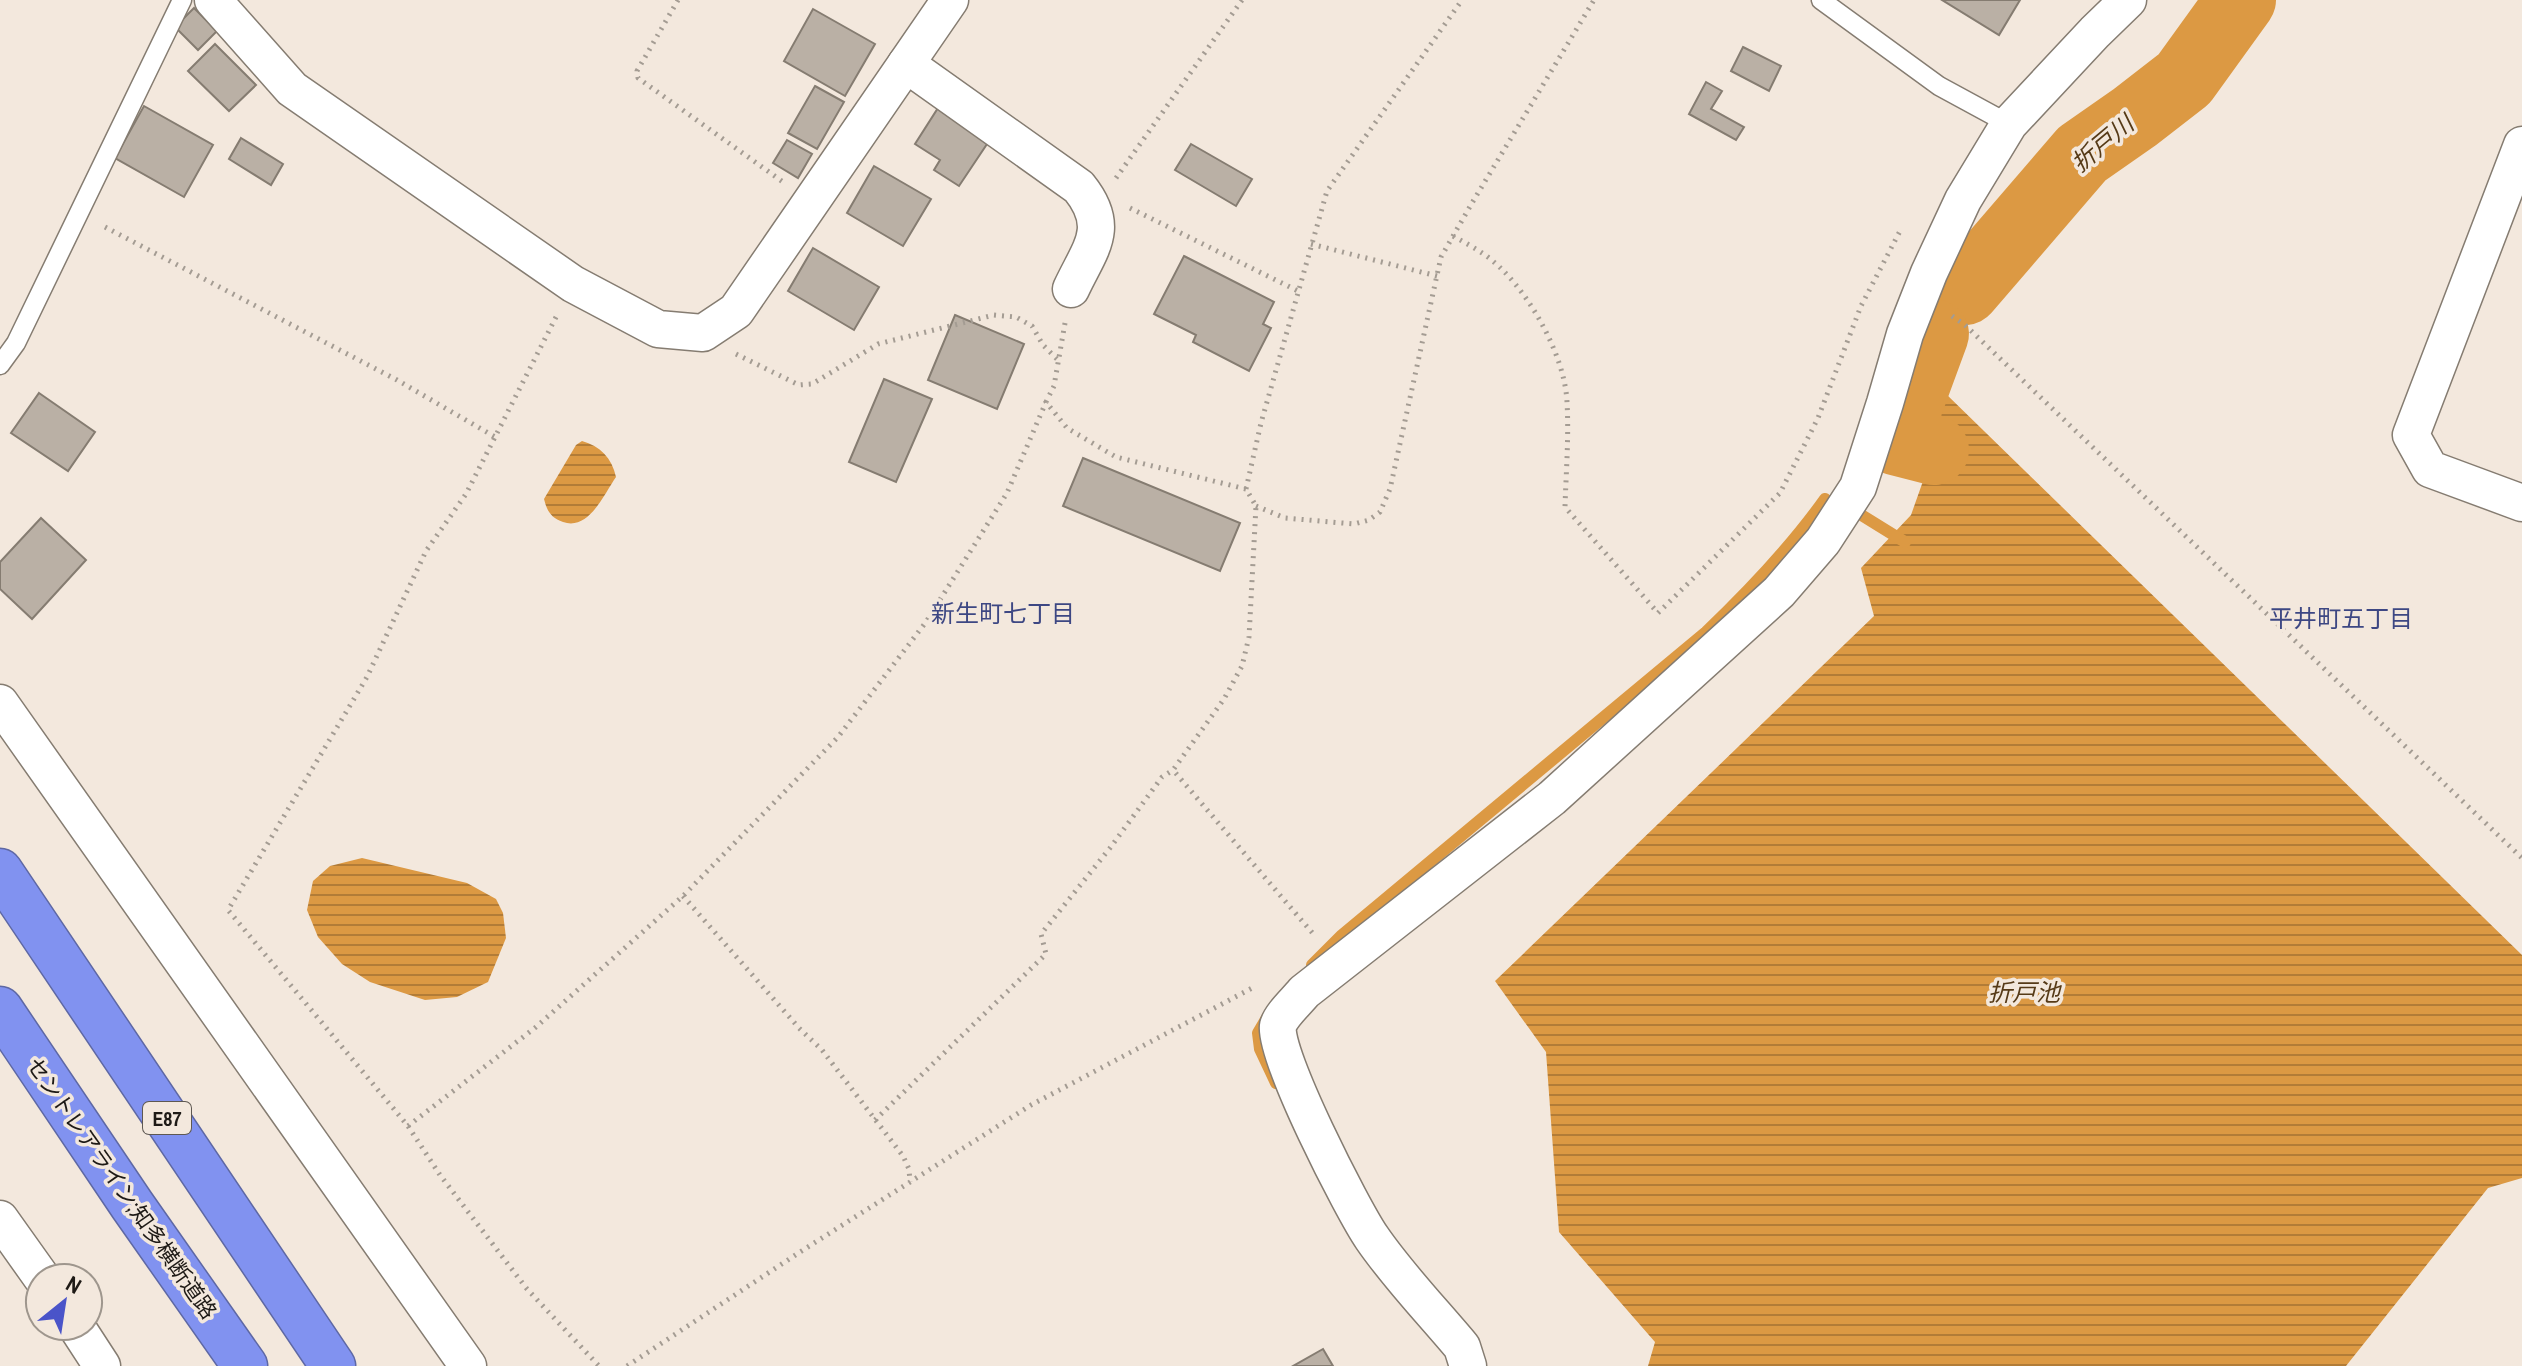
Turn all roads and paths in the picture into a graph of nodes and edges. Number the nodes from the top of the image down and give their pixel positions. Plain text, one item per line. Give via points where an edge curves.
1 (182, 0) edge
2 (678, 0) edge
3 (950, 0) edge
4 (1242, 0) edge
5 (1462, 0) edge
6 (1594, 0) edge
7 (1821, 0) edge
8 (2128, 0) edge
9 (229, 8) edge
10 (906, 64) junction
11 (2009, 124) junction
12 (2522, 145) edge
13 (1098, 199) junction
14 (811, 202) junction
15 (79, 213) junction
16 (1900, 231) dead end
17 (1453, 236) junction
18 (1311, 244) junction
19 (1437, 276) junction
20 (573, 284) junction
21 (1071, 289) joint
22 (1298, 291) junction
23 (1921, 296) junction
24 (711, 328) junction
25 (1058, 360) junction
26 (0, 365) edge
27 (1046, 402) junction
28 (495, 437) junction
29 (1246, 489) junction
30 (2522, 503) edge
31 (1256, 506) junction
32 (0, 703) edge
33 (1173, 770) junction
34 (2522, 858) edge
35 (0, 871) edge
36 (683, 896) junction
37 (1309, 948) dead end
38 (1257, 985) dead end
39 (0, 1009) edge
40 (875, 1120) junction
41 (408, 1126) junction
42 (910, 1182) junction
43 (0, 1219) edge
44 (31, 1262) edge
45 (86, 1342) edge
46 (102, 1366) edge
47 (245, 1366) edge
48 (333, 1366) edge
49 (468, 1366) edge
50 (599, 1366) edge
51 (627, 1366) edge
52 (1468, 1366) edge

1 - 15 lane
2 - 14 path via 637,71 638,78
3 - 10 street
4 - 13 path
5 - 18 path via 1327,191
6 - 17 path
7 - 11 lane via 1939,86
8 - 11 street
9 - 20 street via 292,89
10 - 13 street
10 - 14 street
11 - 23 street via 1963,200
12 - 30 street via 2411,435 2430,469
13 - 21 street via 1097,235
13 - 22 path
14 - 24 street via 736,311
15 - 26 lane via 16,343
15 - 28 path
16 - 17 path via 1861,306 1818,418 1780,493 1658,613 1565,507 1567,400 1559,358 1541,323 1487,256
17 - 19 path
18 - 19 path
18 - 22 path
19 - 31 path via 1390,489 1380,512 1354,524 1285,518
20 - 24 street via 658,329 703,333
20 - 28 path
21 - 25 path
22 - 29 path
23 - 34 path via 1965,325
23 - 52 street via 1858,487 1823,541 1779,592 1552,798 1304,992 1278,1023 1283,1058 1371,1237 1462,1347
24 - 25 path via 728,350 799,385 812,384 878,344 994,315 1016,317 1032,326
25 - 27 path
27 - 29 path via 1067,428 1116,457
27 - 36 path via 1007,493 926,622 838,737
28 - 41 path via 466,494 426,551 367,677 228,910
29 - 31 path
31 - 33 path via 1249,637 1242,666
32 - 49 street
33 - 37 path via 1317,938
33 - 40 path via 1162,777 1041,934 1046,954
35 - 48 highway, E87
36 - 40 path via 822,1050
36 - 41 path via 536,1027
38 - 42 path via 1031,1105
39 - 47 highway, セントレアライン;知多横断道路
40 - 42 path via 903,1156
41 - 50 path via 527,1289
42 - 51 path
43 - 44 street
45 - 46 street

